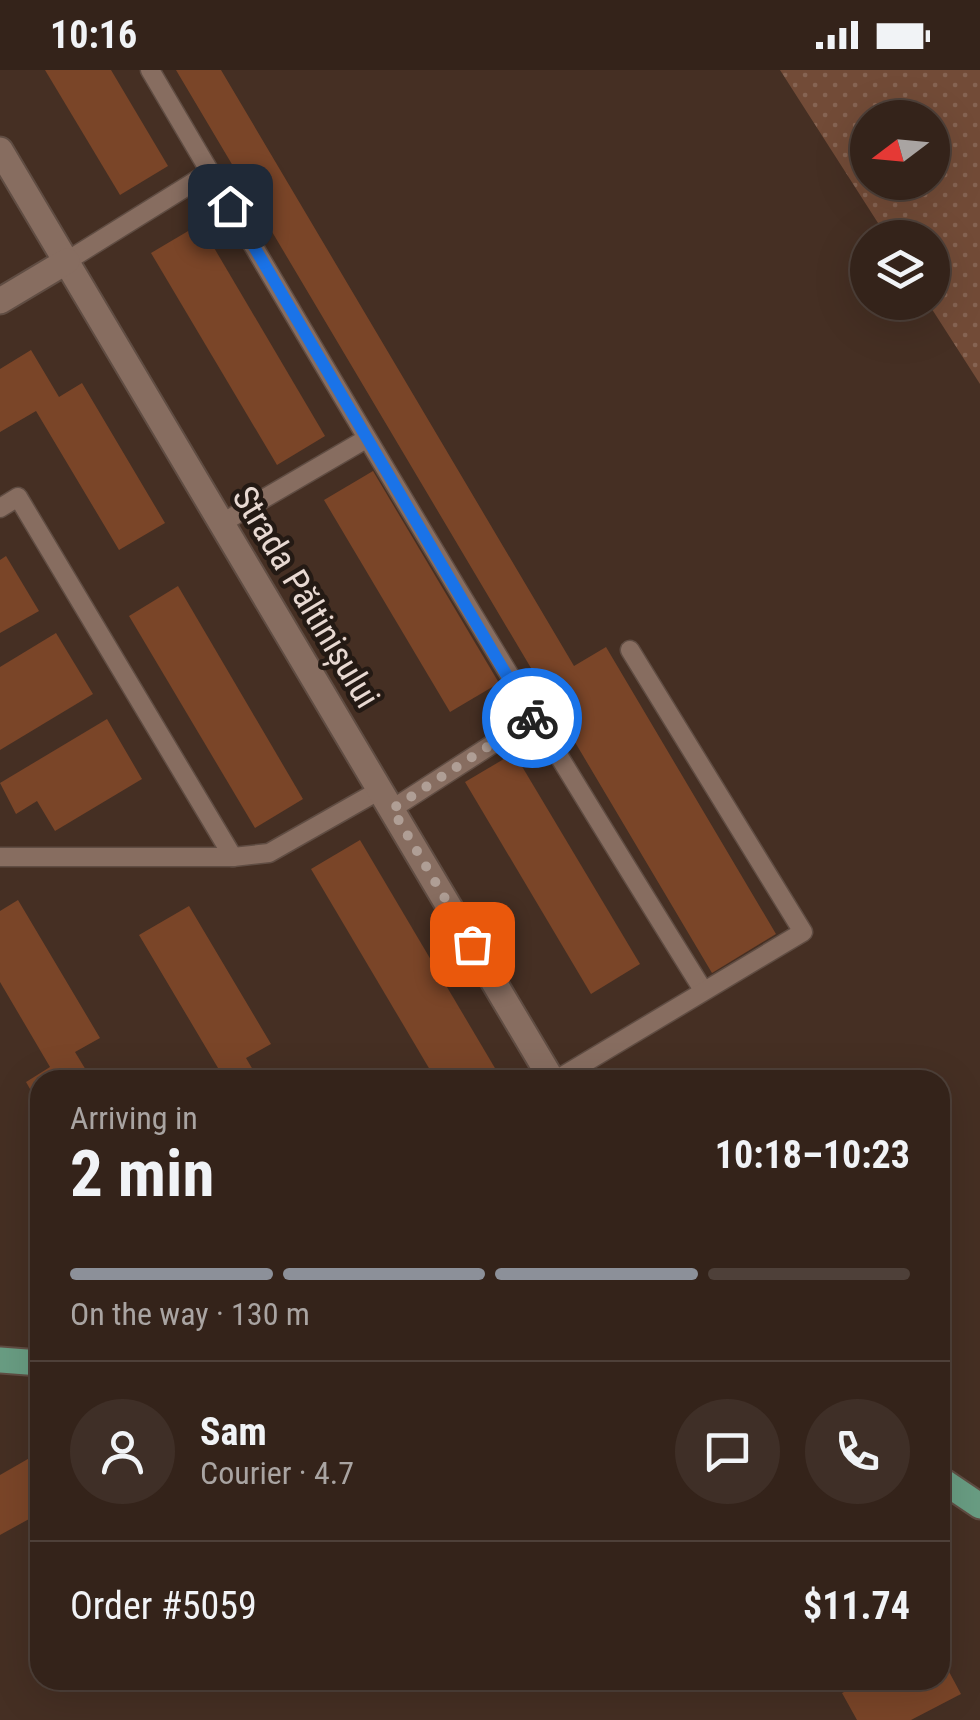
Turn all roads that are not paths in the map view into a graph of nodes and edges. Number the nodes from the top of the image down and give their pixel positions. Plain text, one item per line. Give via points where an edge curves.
1 (150, 70) edge
2 (0, 150) edge
3 (210, 172) junction
4 (66, 261) junction
5 (0, 301) edge
6 (366, 438) junction
7 (0, 508) edge
8 (222, 523) junction
9 (630, 650) dead end
10 (533, 718) junction
11 (386, 799) junction
12 (0, 857) edge
13 (233, 857) junction
14 (703, 990) junction
15 (548, 1070) edge
16 (571, 1070) edge
17 (0, 1360) edge
18 (30, 1362) edge
19 (950, 1486) edge
20 (980, 1506) edge

1 - 3 lane
2 - 4 street, Strada Păltinișului
3 - 4 lane
3 - 6 lane
4 - 5 street
4 - 8 street, Strada Păltinișului
6 - 8 lane
6 - 10 lane
7 - 13 lane via 18,497
8 - 11 street, Strada Păltinișului
9 - 14 lane via 803,932
10 - 11 lane
10 - 14 lane
11 - 13 lane via 270,852
11 - 15 street, Strada Păltinișului
12 - 13 lane
14 - 16 lane
17 - 18 main road
19 - 20 main road

